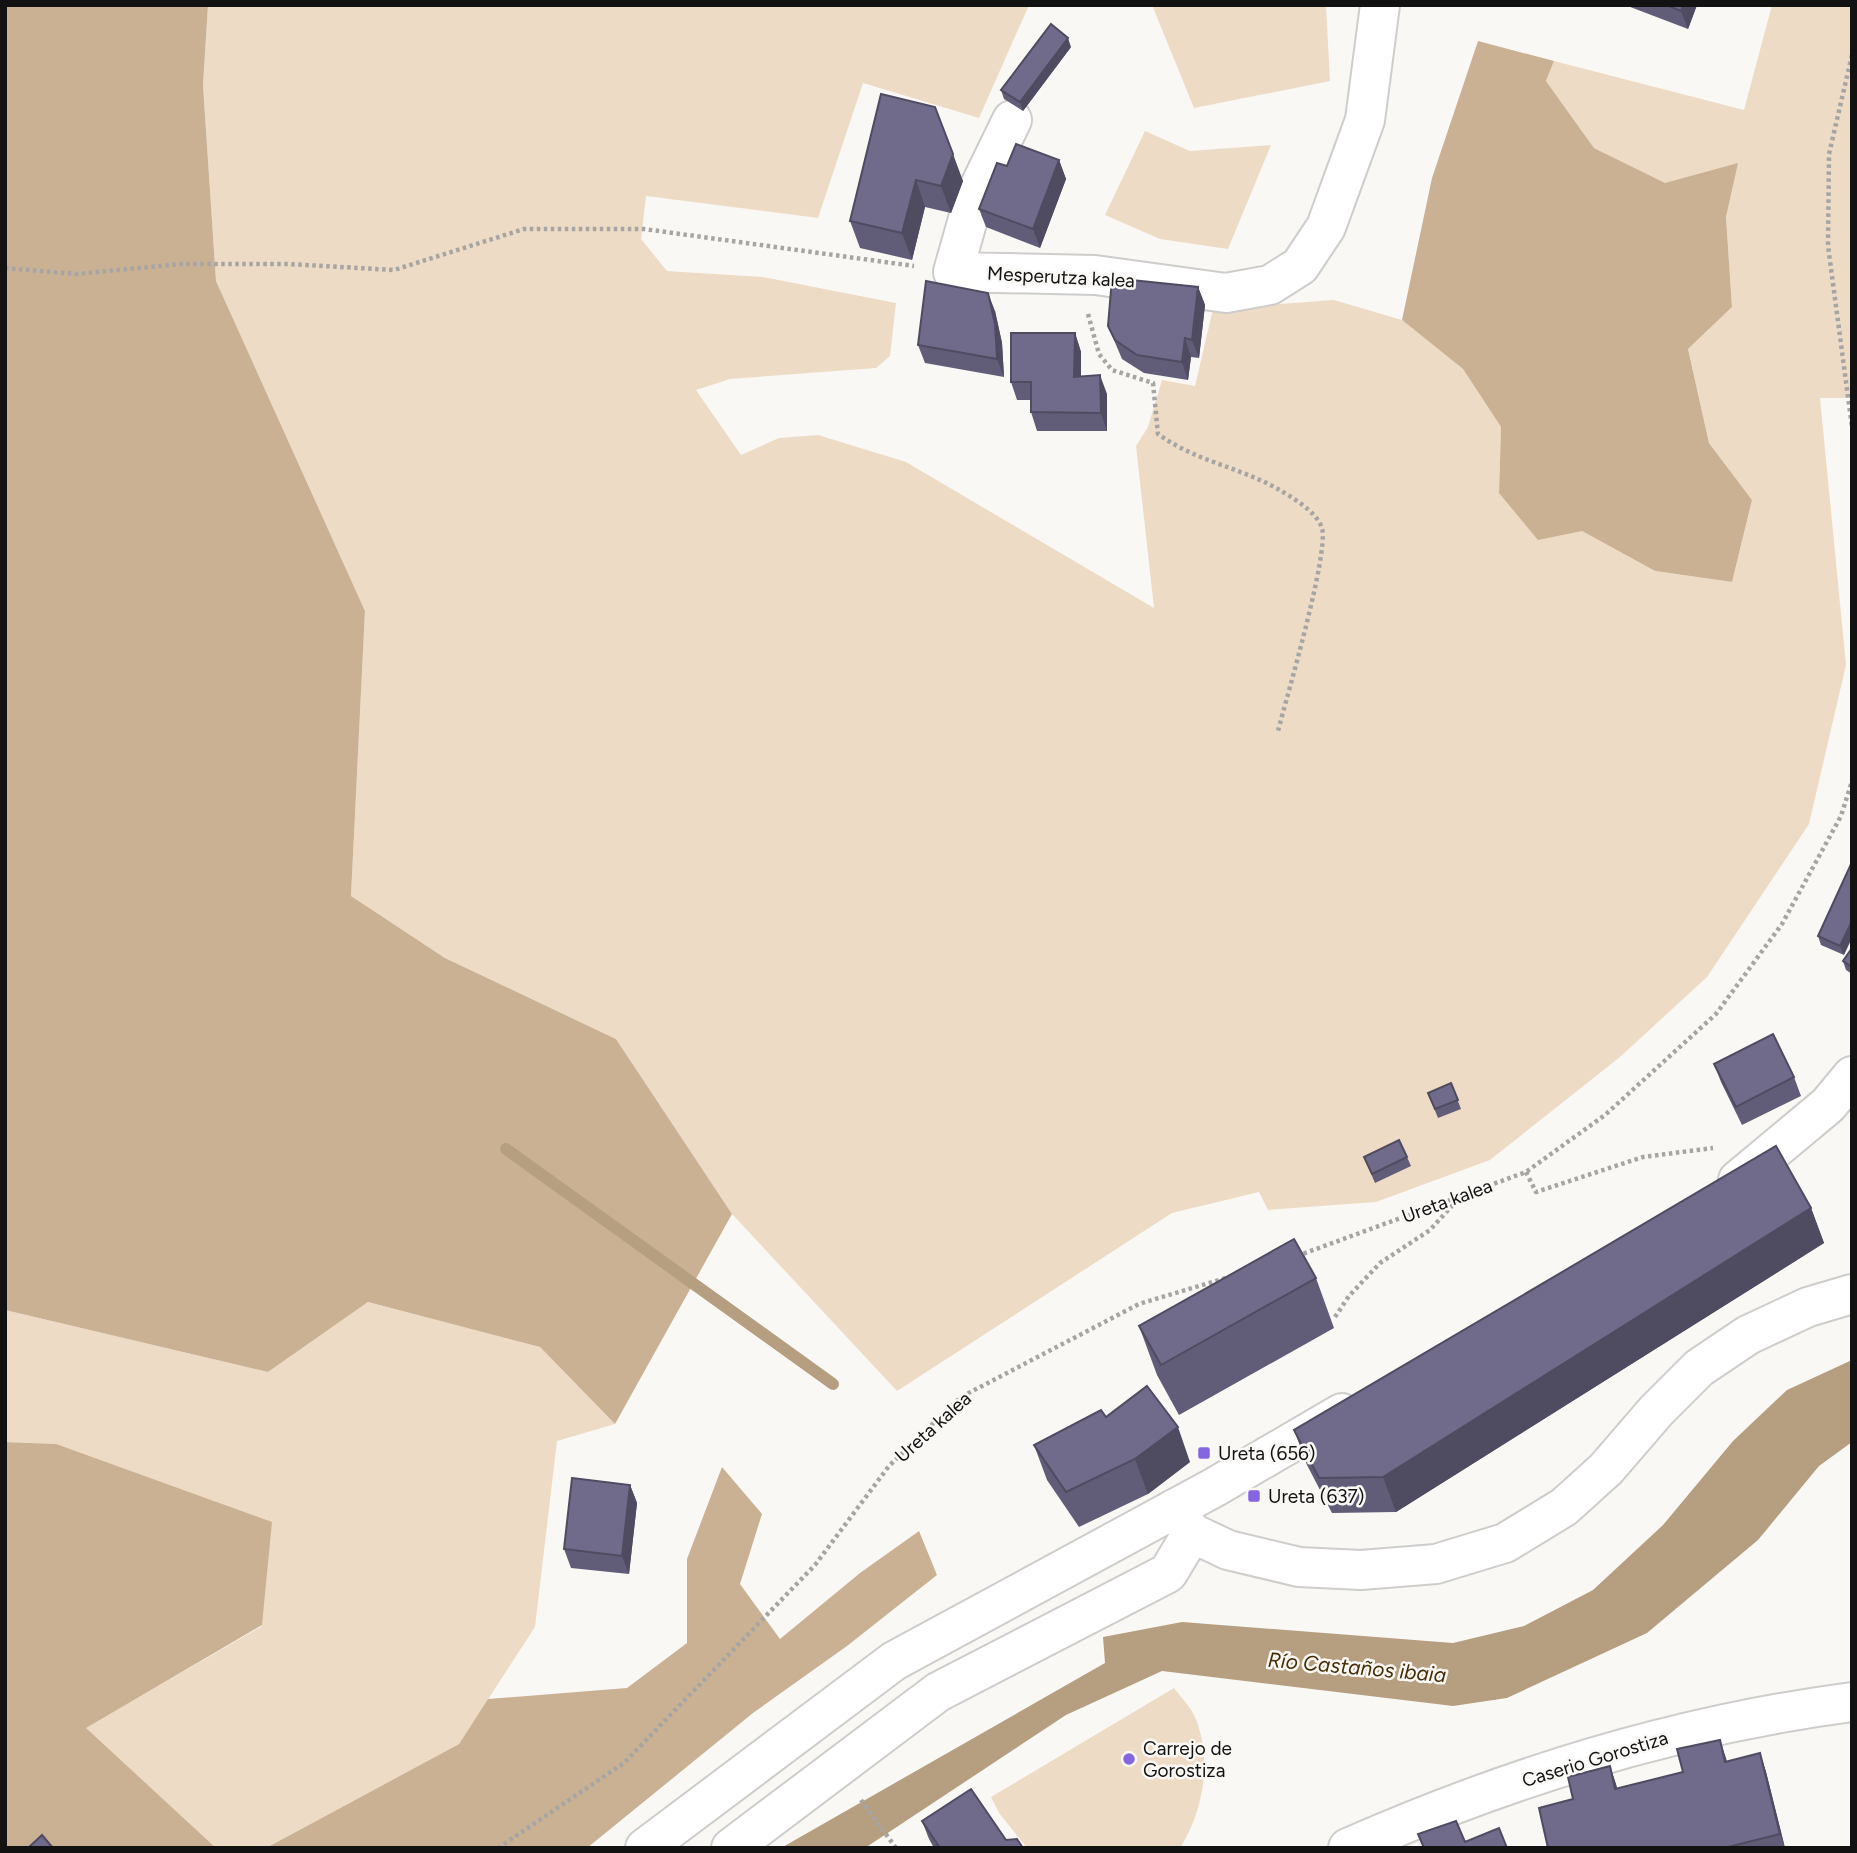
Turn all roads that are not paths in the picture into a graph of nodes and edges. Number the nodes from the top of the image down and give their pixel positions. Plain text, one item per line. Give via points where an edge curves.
1 (1380, 5) edge
2 (1012, 120) dead end
3 (1852, 1076) edge
4 (1708, 1199) edge
5 (1852, 1294) edge
6 (1371, 1395) edge
7 (1183, 1521) junction
8 (1852, 1702) edge
9 (645, 1848) edge
10 (731, 1848) edge
11 (1348, 1848) edge

1 - 2 street, Mesperutza kalea via 1365,120 1326,227 1300,266 1270,285 1226,293 1095,275 953,272 974,198
3 - 4 street via 1828,1105 1732,1185
5 - 7 street via 1808,1307 1748,1335 1699,1368 1606,1469 1564,1507 1505,1542 1436,1564 1361,1570 1299,1567 1228,1550
6 - 7 street
7 - 9 street via 894,1661
7 - 10 street via 1168,1573 939,1692
8 - 11 street, Caserio Gorostiza via 1652,1739 1436,1809

